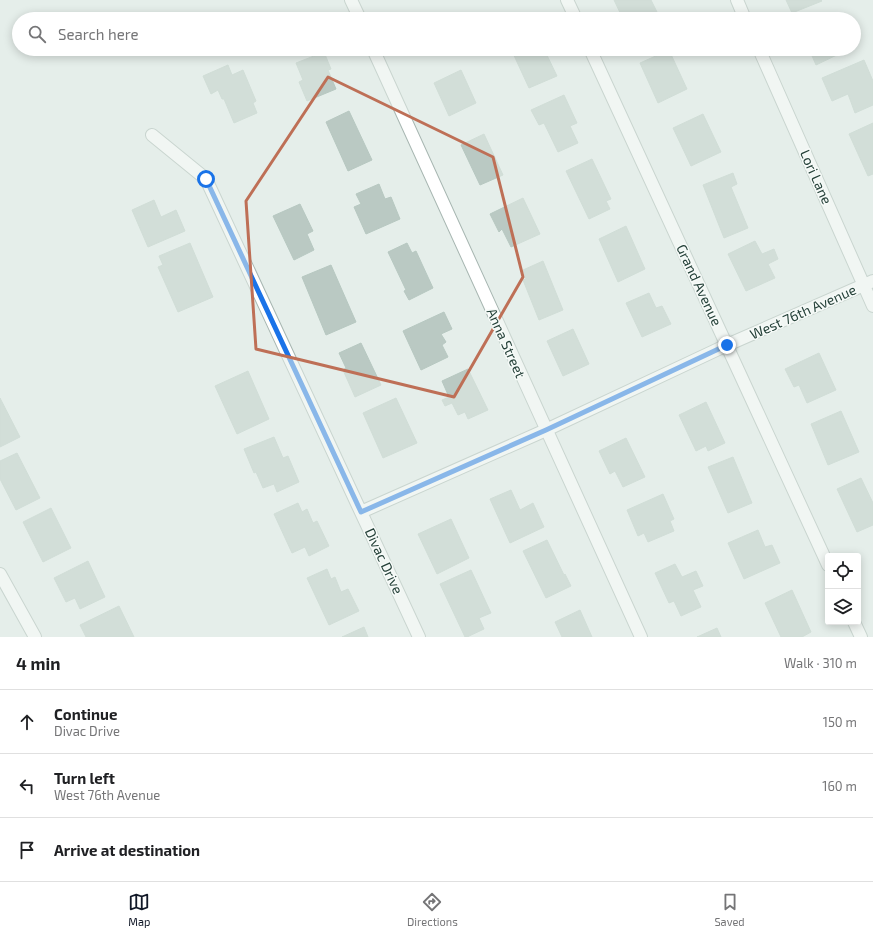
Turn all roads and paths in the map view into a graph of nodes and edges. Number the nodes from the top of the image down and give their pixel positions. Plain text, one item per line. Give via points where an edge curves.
1 (351, 0) edge
2 (567, 0) edge
3 (737, 0) edge
4 (357, 12) edge
5 (573, 12) edge
6 (742, 12) edge
7 (376, 56) edge
8 (593, 56) edge
9 (761, 56) edge
10 (152, 135) dead end
11 (868, 283) edge
12 (873, 306) edge
13 (727, 345) junction
14 (546, 430) junction
15 (361, 512) junction
16 (825, 558) edge
17 (0, 574) edge
18 (855, 625) edge
19 (35, 637) edge
20 (418, 637) edge
21 (641, 637) edge
22 (861, 637) edge

1 - 4 street
2 - 5 street
3 - 6 street
7 - 14 street, Anna Street
8 - 13 street, Grand Avenue
9 - 11 street, Lori Lane
10 - 15 street, Divac Drive via 206,179
11 - 12 street, Lori Lane
11 - 13 street, West 76th Avenue
13 - 14 street, West 76th Avenue
13 - 16 street, Grand Avenue
14 - 15 street, West 76th Avenue
14 - 21 street, Anna Street
15 - 20 street, Divac Drive
17 - 19 street
18 - 22 street

